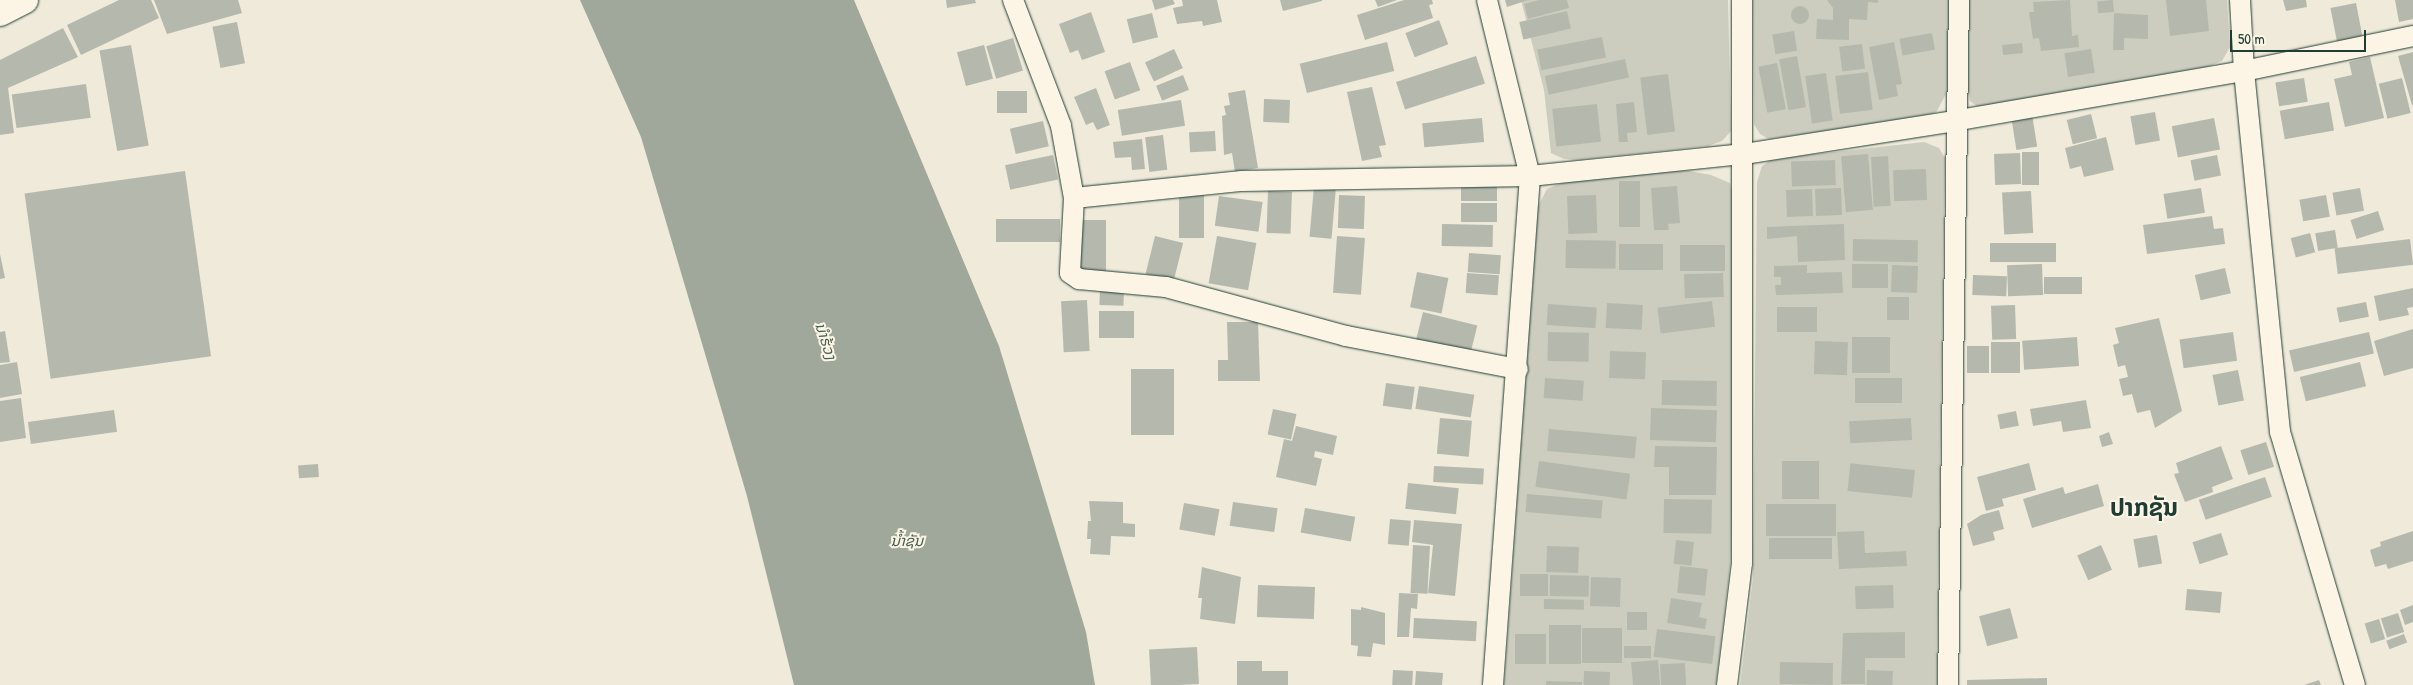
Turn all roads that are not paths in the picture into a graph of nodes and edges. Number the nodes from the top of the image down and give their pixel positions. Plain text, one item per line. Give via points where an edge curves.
1 (24, 0) edge
2 (1013, 0) edge
3 (1487, 0) edge
4 (1742, 0) edge
5 (1959, 0) edge
6 (2240, 0) edge
7 (0, 12) edge
8 (2413, 36) edge
9 (2244, 71) junction
10 (1954, 121) junction
11 (1744, 154) junction
12 (1530, 176) junction
13 (1074, 198) junction
14 (1518, 369) junction
15 (1493, 685) edge
16 (1727, 685) edge
17 (1948, 685) edge
18 (2355, 685) edge

1 - 7 highway
2 - 13 street via 1061,126
3 - 12 street
4 - 11 street
5 - 10 street
6 - 9 street
8 - 9 street
9 - 10 street
9 - 18 street via 2280,432
10 - 11 street
10 - 17 street
11 - 12 street
11 - 16 street via 1742,563
12 - 13 street via 1242,181
12 - 14 street
13 - 14 street via 1068,265 1070,273 1079,279 1166,287 1346,336
14 - 15 street

